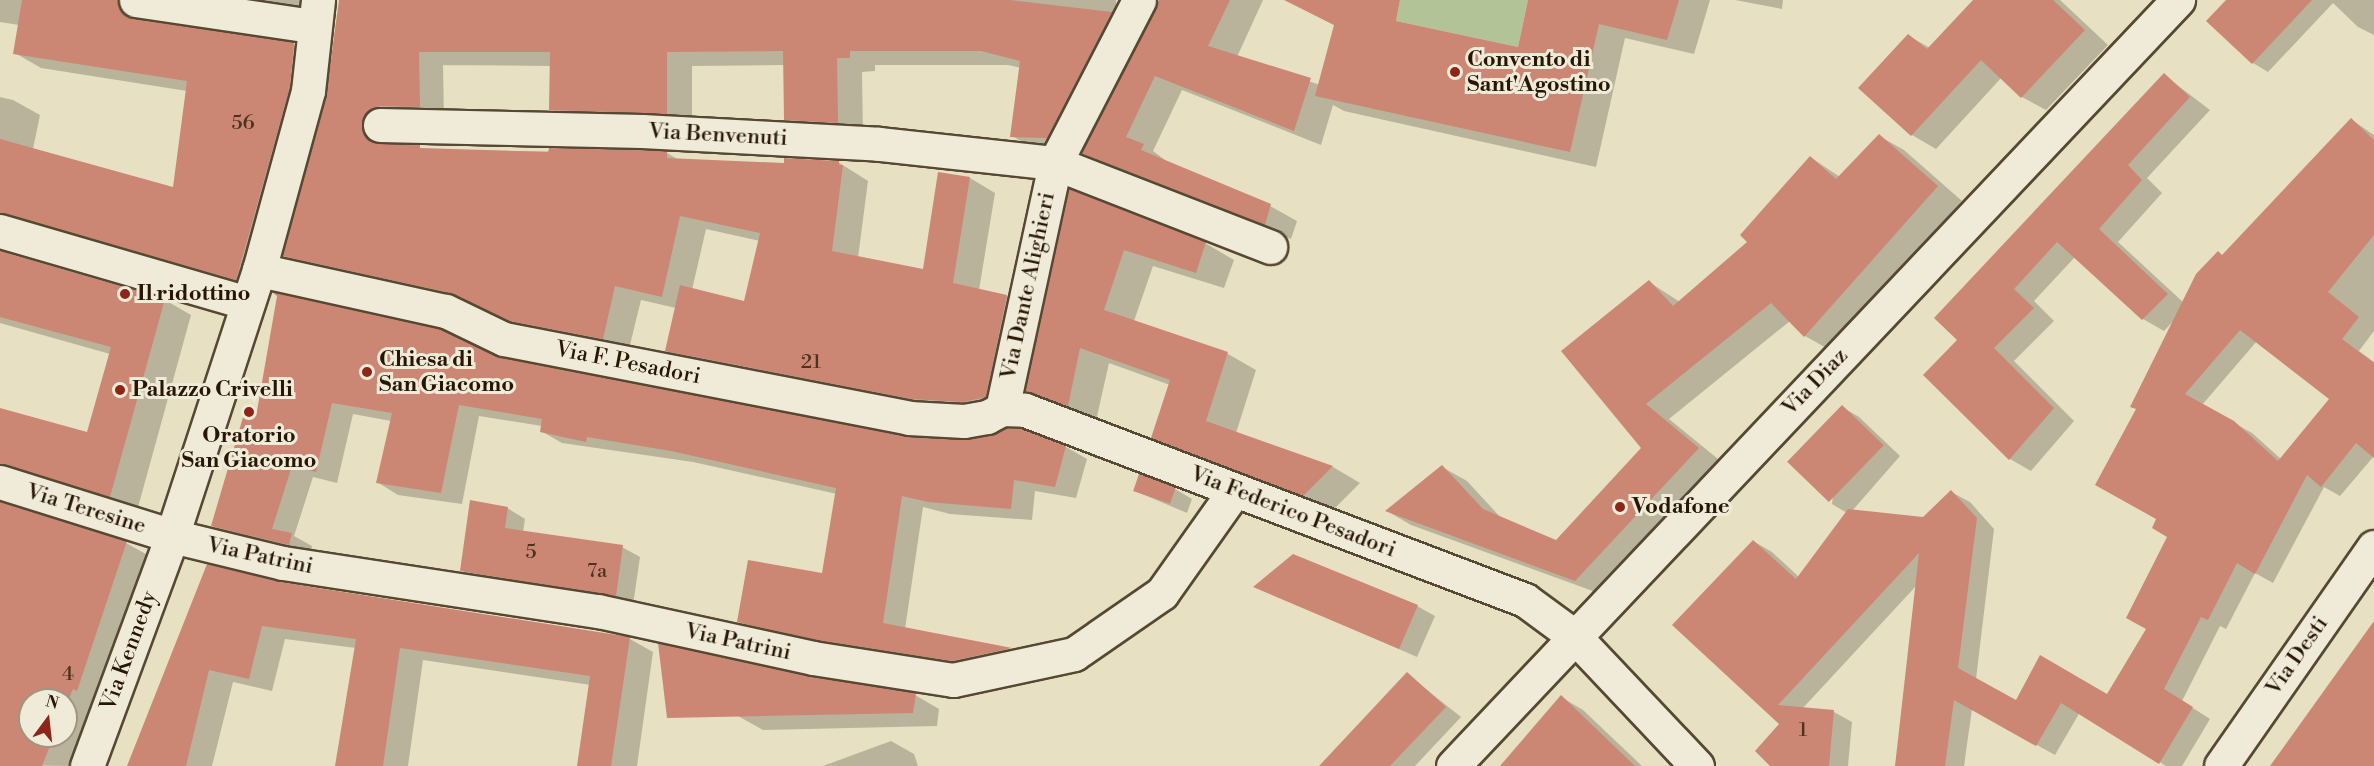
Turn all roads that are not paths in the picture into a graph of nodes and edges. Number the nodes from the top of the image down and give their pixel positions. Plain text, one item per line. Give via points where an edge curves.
1 (136, 0) edge
2 (1139, 0) edge
3 (2178, 0) edge
4 (316, 13) edge
5 (380, 125) dead end
6 (1055, 163) junction
7 (0, 231) edge
8 (1270, 247) dead end
9 (259, 270) junction
10 (248, 303) junction
11 (1002, 409) junction
12 (0, 482) edge
13 (1235, 490) junction
14 (172, 536) junction
15 (2374, 547) edge
16 (1574, 636) junction
17 (87, 766) edge
18 (1453, 766) edge
19 (1697, 766) edge
20 (2221, 766) edge

1 - 4 street
2 - 6 street, Via Dante Alighieri
3 - 16 street, Via Diaz
4 - 9 street, Via Kennedy via 308,91
5 - 6 street, Via Benvenuti via 642,131 855,142
6 - 8 street, Via Dante Alighieri
6 - 11 street, Via Dante Alighieri
7 - 10 street
9 - 10 street, Via Kennedy
9 - 11 street, Via F. Pesadori via 446,311 504,339 909,418 964,421 987,417
10 - 14 street, Via Kennedy
11 - 13 street, Via Federico Pesadori via 1025,410
12 - 14 street, Via Teresine
13 - 14 street, Via Patrini via 1162,593 1074,654 953,680 813,658 598,611 283,563
13 - 16 street, Via Federico Pesadori via 1525,600
14 - 17 street, Via Kennedy
15 - 20 street, Via Desti
16 - 18 street, Via Diaz
16 - 19 street, Via Federico Pesadori

